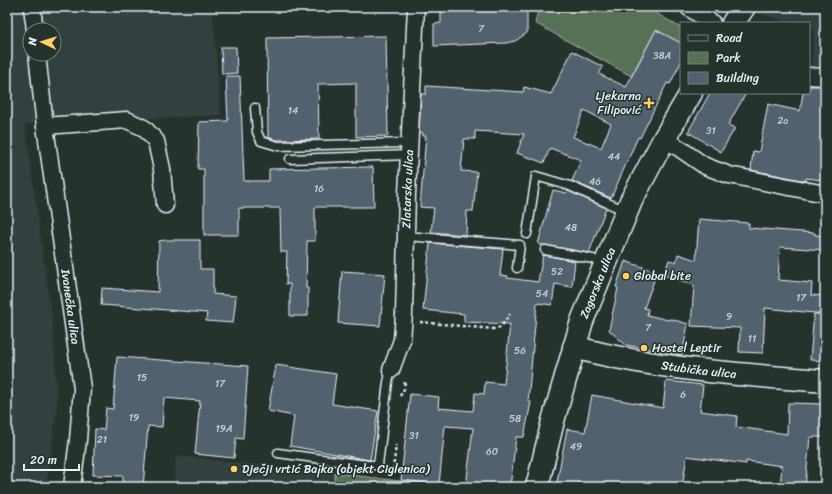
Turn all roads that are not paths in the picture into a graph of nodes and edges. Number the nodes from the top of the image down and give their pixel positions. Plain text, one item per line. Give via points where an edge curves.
1 (32, 7) edge
2 (416, 7) edge
3 (688, 7) edge
4 (744, 7) edge
5 (34, 22) edge
6 (710, 22) edge
7 (734, 22) edge
8 (38, 62) edge
9 (810, 76) edge
10 (825, 77) edge
11 (690, 94) edge
12 (255, 108) dead end
13 (45, 126) junction
14 (664, 139) junction
15 (409, 149) junction
16 (290, 159) dead end
17 (825, 194) edge
18 (165, 205) dead end
19 (627, 211) junction
20 (527, 234) dead end
21 (406, 236) junction
22 (544, 250) dead end
23 (593, 258) dead end
24 (517, 268) dead end
25 (574, 347) junction
26 (398, 374) joint
27 (825, 381) edge
28 (278, 453) dead end
29 (72, 487) edge
30 (537, 487) edge

1 - 5 street
2 - 15 street, Zlatarska ulica
3 - 6 street
4 - 7 street
8 - 13 street, Ivanečka ulica
9 - 10 street
11 - 14 street, Zagorska ulica
12 - 15 lane via 257,132 261,141 278,146
13 - 18 street via 126,120 144,128 156,141 162,169
13 - 29 street, Ivanečka ulica via 82,388
14 - 17 street via 705,166 729,176
14 - 19 street, Zagorska ulica
15 - 16 lane
15 - 21 street, Zlatarska ulica
19 - 20 lane via 570,186 536,176
19 - 25 street, Zagorska ulica
21 - 24 lane via 520,245
21 - 26 street, Zlatarska ulica via 405,301
22 - 23 lane
25 - 27 street, Stubička ulica via 669,366
25 - 30 street, Zagorska ulica
26 - 28 lane via 388,382 378,465

